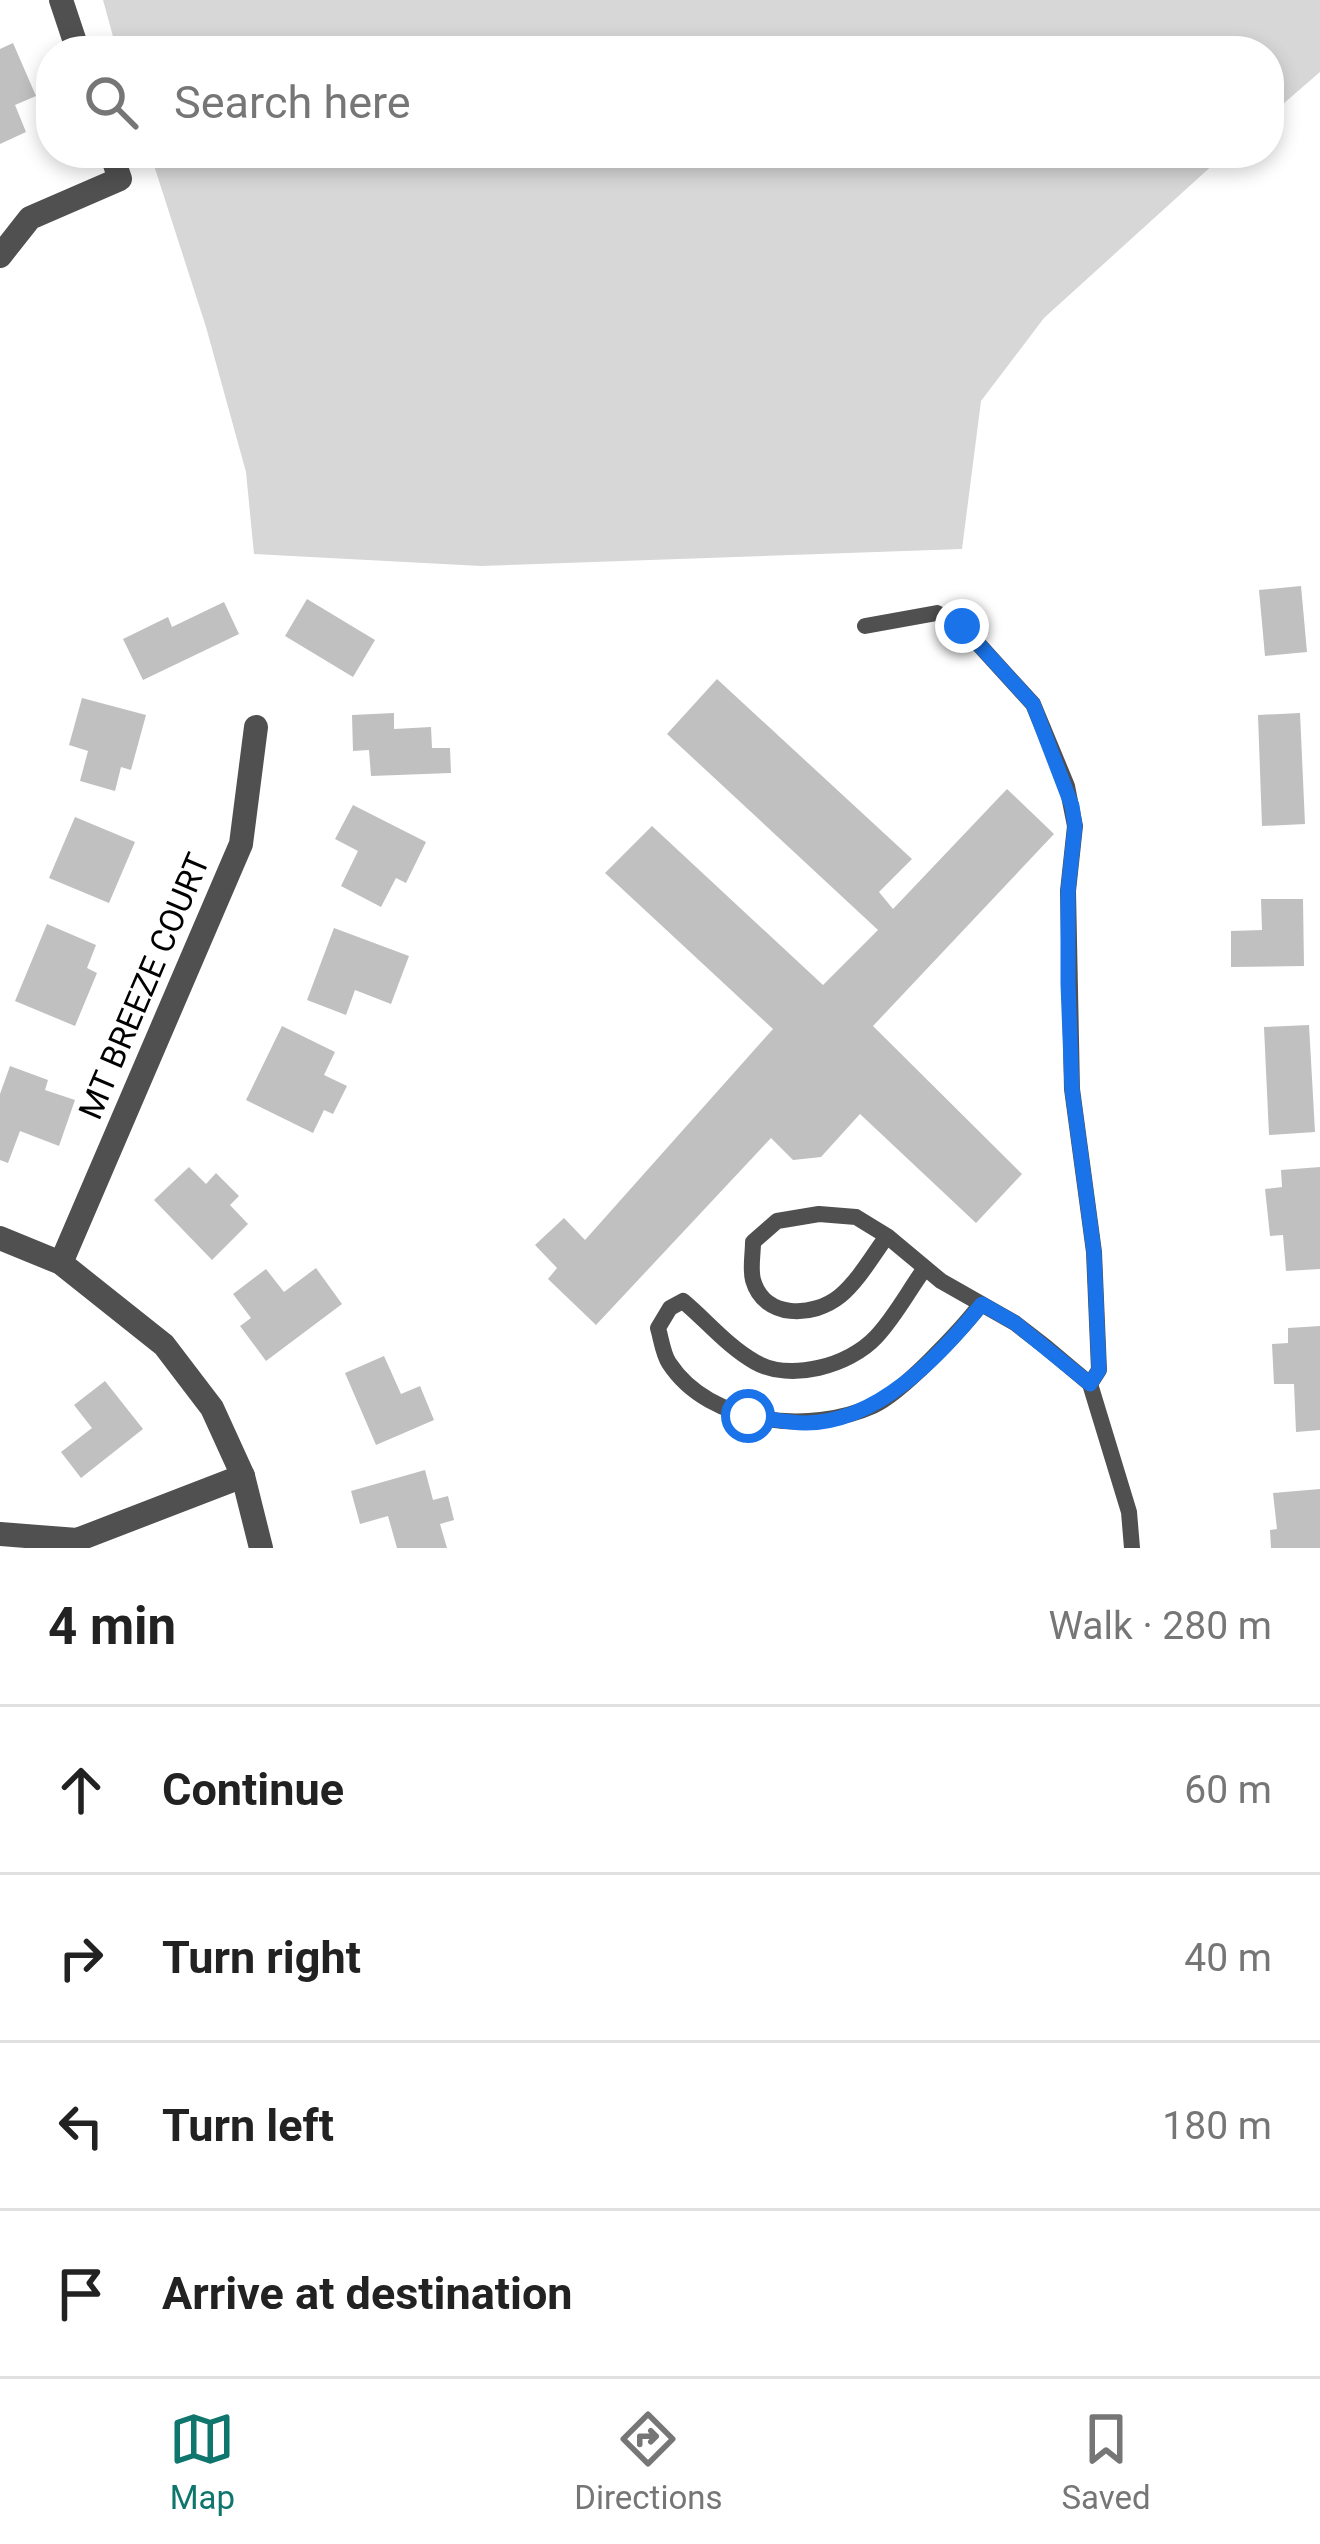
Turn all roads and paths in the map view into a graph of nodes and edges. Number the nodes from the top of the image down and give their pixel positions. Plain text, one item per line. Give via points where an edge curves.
1 (61, 0) edge
2 (72, 36) edge
3 (116, 168) edge
4 (0, 256) edge
5 (865, 626) dead end
6 (256, 727) dead end
7 (887, 1236) junction
8 (0, 1238) edge
9 (61, 1263) junction
10 (925, 1268) junction
11 (982, 1304) junction
12 (1090, 1384) junction
13 (243, 1476) junction
14 (0, 1534) edge
15 (261, 1548) edge
16 (1132, 1548) edge

1 - 2 street
3 - 4 street via 119,178 30,218
5 - 12 lane via 937,613 962,626 1033,704 1067,786 1075,826 1072,1089 1094,1252 1099,1370
6 - 9 street, MT BREEZE COURT via 241,844
7 - 7 lane via 856,1217 777,1221 753,1242 751,1275 775,1308 825,1305
7 - 10 lane
8 - 9 street
9 - 13 street via 164,1345 212,1408
10 - 11 lane
10 - 11 lane via 875,1340 833,1364 778,1371 758,1364 682,1301 658,1328 668,1362 695,1389 748,1416 808,1423 877,1405
11 - 12 lane
12 - 16 lane via 1129,1512
13 - 14 street via 76,1540
13 - 15 street

